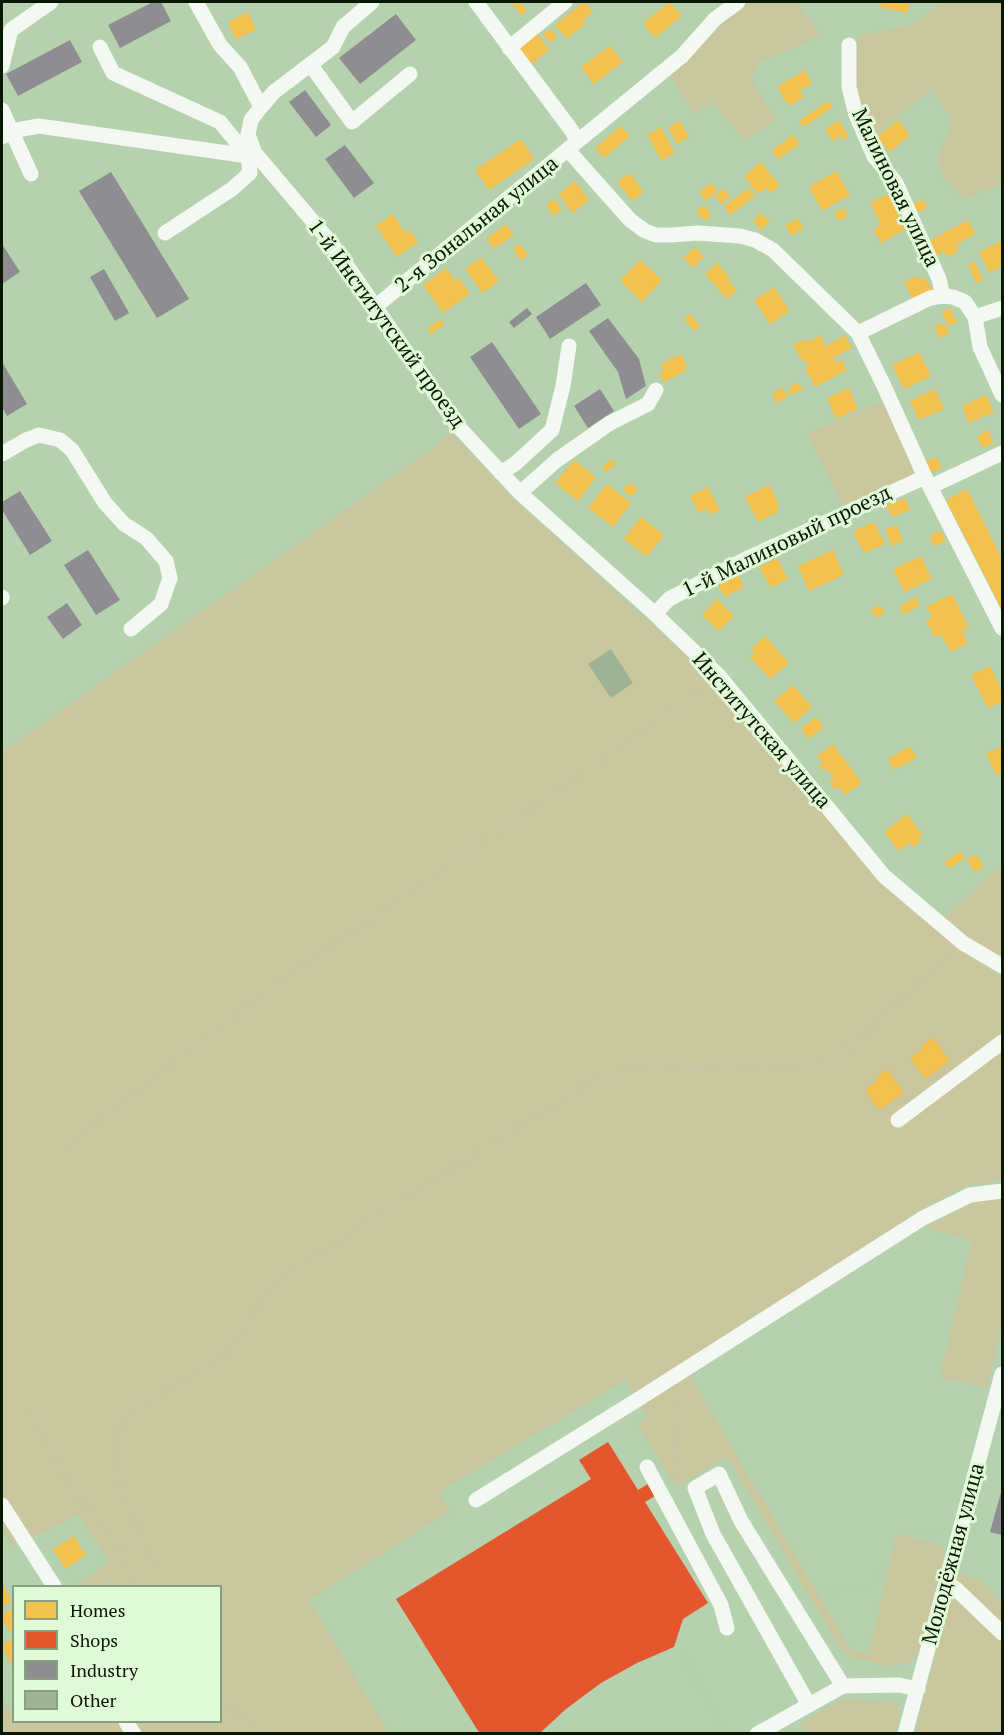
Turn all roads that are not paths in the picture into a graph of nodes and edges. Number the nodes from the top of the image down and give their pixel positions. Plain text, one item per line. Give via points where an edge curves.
1 (51, 2) edge
2 (196, 2) edge
3 (372, 2) edge
4 (476, 2) edge
5 (565, 2) edge
6 (738, 2) edge
7 (849, 45) dead end
8 (100, 47) dead end
9 (509, 48) junction
10 (310, 64) junction
11 (2, 66) edge
12 (410, 74) dead end
13 (261, 106) junction
14 (2, 110) edge
15 (6, 134) edge
16 (573, 145) junction
17 (252, 155) junction
18 (31, 174) dead end
19 (165, 233) dead end
20 (943, 296) junction
21 (375, 307) junction
22 (1002, 309) edge
23 (975, 317) junction
24 (858, 333) junction
25 (569, 346) dead end
26 (656, 390) dead end
27 (1002, 395) edge
28 (1002, 453) edge
29 (2, 454) edge
30 (501, 473) junction
31 (927, 482) junction
32 (520, 493) junction
33 (655, 614) junction
34 (1002, 628) edge
35 (131, 629) dead end
36 (1002, 966) edge
37 (1002, 1042) edge
38 (898, 1120) dead end
39 (1002, 1191) edge
40 (1002, 1374) edge
41 (1000, 1389) edge
42 (647, 1467) dead end
43 (476, 1500) dead end
44 (2, 1505) edge
45 (53, 1585) edge
46 (945, 1586) junction
47 (727, 1628) dead end
48 (1002, 1633) edge
49 (843, 1686) junction
50 (918, 1689) junction
51 (809, 1705) junction
52 (757, 1734) edge
53 (904, 1734) edge

1 - 11 street via 11,30
2 - 13 street
3 - 10 street via 343,27 333,47
4 - 9 street
5 - 9 street
6 - 16 street, 2-я Зональная улица via 714,19 682,56
7 - 20 street, Малиновая улица via 849,87 856,115 874,156 896,183
8 - 17 street, 1-й Институтский проезд via 113,73 220,122
9 - 16 street via 572,131
10 - 12 street via 352,122
10 - 13 street
13 - 17 street via 251,120 248,135
14 - 15 street
15 - 17 street via 39,126
15 - 18 street
16 - 21 street, 2-я Зональная улица
16 - 24 street via 630,220 645,231 656,235 698,233 755,240 773,250
17 - 19 street via 250,173
17 - 21 street, 1-й Институтский проезд via 332,244
20 - 23 street, Малиновая улица via 965,303
20 - 24 street, Малиновая улица via 930,298
21 - 30 street, 1-й Институтский проезд via 456,424
22 - 23 street
23 - 27 street via 980,347
24 - 31 street
25 - 30 street via 552,430
26 - 32 street via 648,404 610,423 557,460
28 - 31 street
29 - 35 street via 39,435 60,440 72,450 105,503 166,561 170,578 161,604
30 - 32 street, 1-й Институтский проезд
31 - 33 street, 1-й Малиновый проезд via 748,558 669,598
31 - 34 street
32 - 33 street, Институтская улица
33 - 36 street, Институтская улица via 720,677 884,876 963,943
37 - 38 street
39 - 43 street via 970,1195 923,1218
40 - 41 street, Молодёжная улица
41 - 46 street, Молодёжная улица
42 - 47 street via 722,1605
44 - 45 street
46 - 48 street via 955,1588
46 - 50 street, Молодёжная улица
49 - 50 street via 874,1684
49 - 51 street
49 - 51 street via 741,1521 719,1474 695,1488 713,1534
50 - 53 street, Молодёжная улица
51 - 52 street

